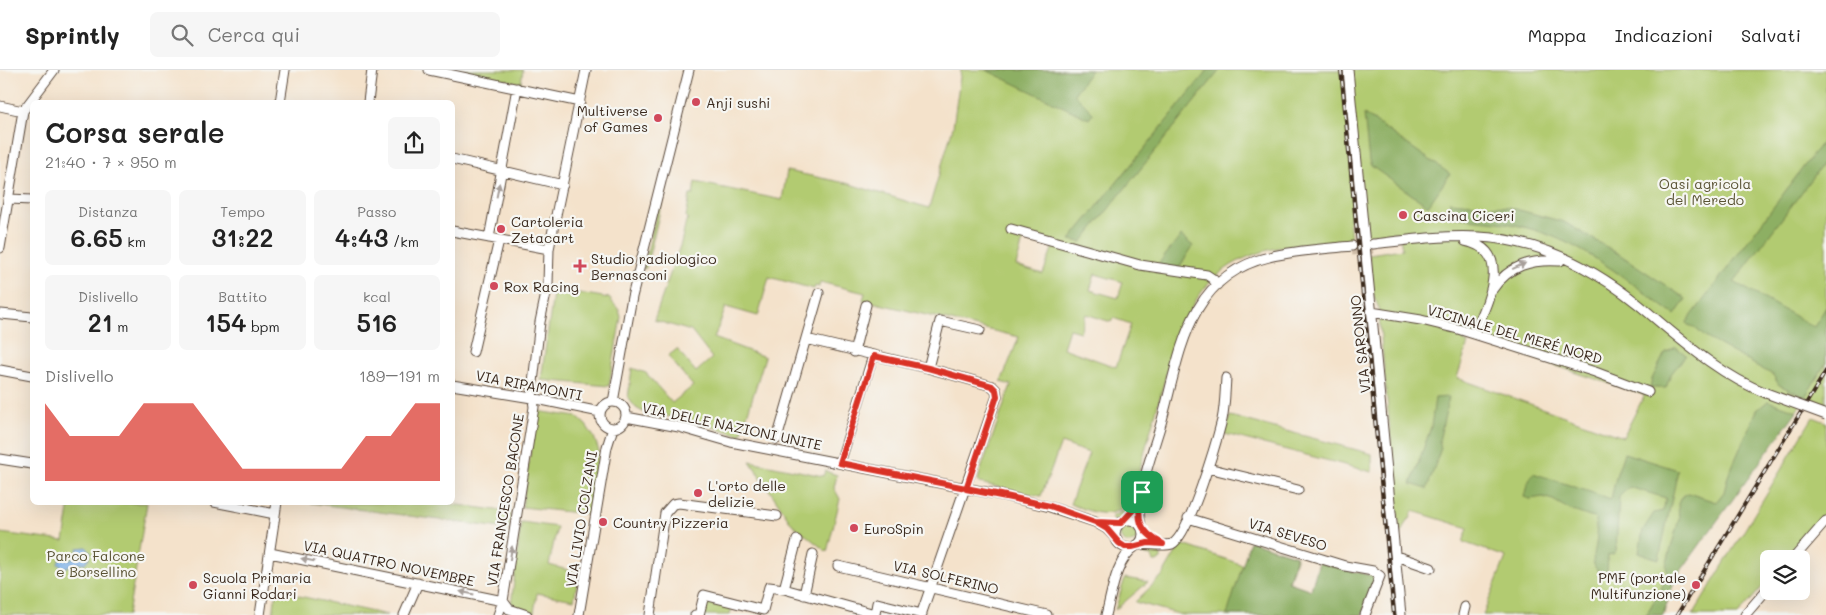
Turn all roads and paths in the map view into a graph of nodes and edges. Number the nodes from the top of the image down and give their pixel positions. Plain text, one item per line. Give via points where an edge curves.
1 (285, 70) edge
2 (372, 70) edge
3 (429, 70) edge
4 (586, 70) edge
5 (689, 70) edge
6 (1348, 70) edge
7 (53, 71) edge
8 (517, 88) junction
9 (31, 100) edge
10 (280, 100) edge
11 (368, 100) edge
12 (30, 102) edge
13 (580, 102) junction
14 (0, 106) edge
15 (23, 111) junction
16 (455, 160) edge
17 (501, 170) junction
18 (563, 184) junction
19 (9, 199) junction
20 (30, 200) edge
21 (1011, 229) dead end
22 (455, 232) edge
23 (488, 238) junction
24 (499, 240) junction
25 (1465, 241) junction
26 (0, 248) edge
27 (549, 249) junction
28 (1560, 261) junction
29 (1217, 285) junction
30 (819, 293) dead end
31 (1490, 294) junction
32 (866, 305) dead end
33 (1371, 312) junction
34 (1, 314) edge
35 (30, 317) edge
36 (1662, 324) junction
37 (980, 330) dead end
38 (1474, 334) junction
39 (806, 339) junction
40 (473, 352) dead end
41 (854, 352) junction
42 (874, 356) junction
43 (928, 368) junction
44 (0, 370) edge
45 (30, 376) edge
46 (1226, 378) dead end
47 (455, 385) edge
48 (1648, 392) dead end
49 (532, 398) junction
50 (613, 402) junction
51 (1167, 402) junction
52 (600, 412) junction
53 (1826, 414) edge
54 (626, 417) junction
55 (613, 428) junction
56 (777, 439) dead end
57 (0, 459) edge
58 (840, 463) junction
59 (30, 464) edge
60 (1208, 468) junction
61 (966, 489) junction
62 (1298, 490) dead end
63 (1142, 492) junction
64 (229, 505) edge
65 (276, 505) edge
66 (275, 514) junction
67 (777, 516) dead end
68 (1188, 518) junction
69 (1826, 521) edge
70 (1095, 522) junction
71 (1121, 522) junction
72 (1142, 527) junction
73 (797, 540) dead end
74 (1117, 540) junction
75 (1163, 544) junction
76 (1137, 545) junction
77 (1801, 550) edge
78 (270, 552) junction
79 (813, 554) dead end
80 (1396, 556) junction
81 (838, 566) dead end
82 (1119, 568) junction
83 (1431, 568) dead end
84 (418, 583) junction
85 (932, 588) junction
86 (784, 589) junction
87 (804, 595) junction
88 (1760, 598) edge
89 (503, 601) junction
90 (841, 605) junction
91 (874, 614) edge
92 (922, 614) edge
93 (260, 615) edge
94 (404, 615) edge
95 (498, 615) edge
96 (528, 615) edge
97 (580, 615) edge
98 (650, 615) edge
99 (695, 615) edge
100 (839, 615) edge
101 (1047, 615) edge
102 (1106, 615) edge
103 (1365, 615) edge
104 (1401, 615) edge
105 (1745, 615) edge

1 - 10 street
2 - 11 street
3 - 8 street
4 - 13 street, VIA FRANCESCO BACONE
5 - 50 street via 632,297
6 - 33 street, VIA SARONNO
7 - 9 street
8 - 13 street
8 - 17 street
12 - 15 street
13 - 18 street, VIA FRANCESCO BACONE
14 - 15 street
15 - 19 street
16 - 17 street
17 - 18 street
23 -> 17 street
18 - 27 street, VIA FRANCESCO BACONE
19 - 20 street
19 - 26 street
21 - 29 street via 1140,264 1207,275
22 - 23 street
23 - 24 street
24 - 27 street
24 - 40 street
25 - 28 street via 1517,247
25 - 31 street via 1479,246 1491,258 1494,278
25 - 36 street via 1373,246 1459,236 1522,243 1586,269
27 - 49 street, VIA FRANCESCO BACONE via 548,284 540,322
31 -> 28 street via 1501,278 1521,264
28 - 36 street via 1591,277
29 - 51 street via 1190,321
29 - 51 street via 1235,271 1268,257 1352,248 1274,260 1230,281 1206,305 1194,324
30 - 39 street
31 - 38 street
32 - 41 street
33 - 38 street, VICINALE DEL MERÉ NORD via 1421,320
33 - 80 street, VIA SARONNO
34 - 35 street
36 - 53 street, bridge via 1724,372 1766,393
37 - 43 street via 940,321
38 - 48 street, VICINALE DEL MERÉ NORD
39 - 41 street
39 - 56 street
41 - 42 street
42 - 43 street
42 - 58 street
43 - 61 street via 992,386 996,390 997,396
44 - 45 street
46 - 60 street via 1222,418
47 - 49 street, VIA RIPAMONTI
49 - 52 street, VIA RIPAMONTI
89 -> 49 street, VIA FRANCESCO BACONE via 534,407
50 - 52 street
50 - 54 street via 625,408
51 - 63 street
52 - 55 street via 604,425
54 - 55 street via 621,426
54 - 58 street, VIA DELLE NAZIONI UNITE
55 - 97 street, VIA LIVIO COLZANI via 607,447
57 - 59 street
58 - 61 street, VIA DELLE NAZIONI UNITE
60 - 62 street
60 - 68 street
61 - 70 street, VIA DELLE NAZIONI UNITE via 1050,506
61 - 85 street
63 - 71 street via 1134,509
63 - 72 street via 1139,511
64 - 66 street
65 - 66 street
66 - 78 street
67 - 98 street via 679,503 668,508
68 - 75 street via 1176,541
68 - 103 street, VIA SEVESO via 1345,566 1373,571 1380,576
69 - 77 street
70 - 71 street
70 - 74 street
71 - 72 street via 1131,520
71 - 74 street via 1116,530
72 - 75 street
72 - 76 street via 1143,536
73 - 86 street
74 - 76 street via 1125,547
74 - 82 street via 1121,554
75 - 76 street
76 - 82 street via 1125,556
84 -> 78 street, VIA QUATTRO NOVEMBRE
78 - 93 street
79 - 87 street
80 - 83 street
80 - 104 street, VIA SARONNO
81 - 85 street, VIA SOLFERINO
82 - 102 street
89 -> 84 street, VIA QUATTRO NOVEMBRE
84 - 94 street
85 - 92 street
85 - 101 street, VIA SOLFERINO
86 - 87 street
86 - 99 street via 768,587 763,610 704,595 699,615
87 - 90 street
88 - 105 street
89 - 95 street, VIA FRANCESCO BACONE
89 - 96 street, VIA QUATTRO NOVEMBRE via 509,609
90 - 91 street
90 - 100 street
91 - 92 street via 876,603

